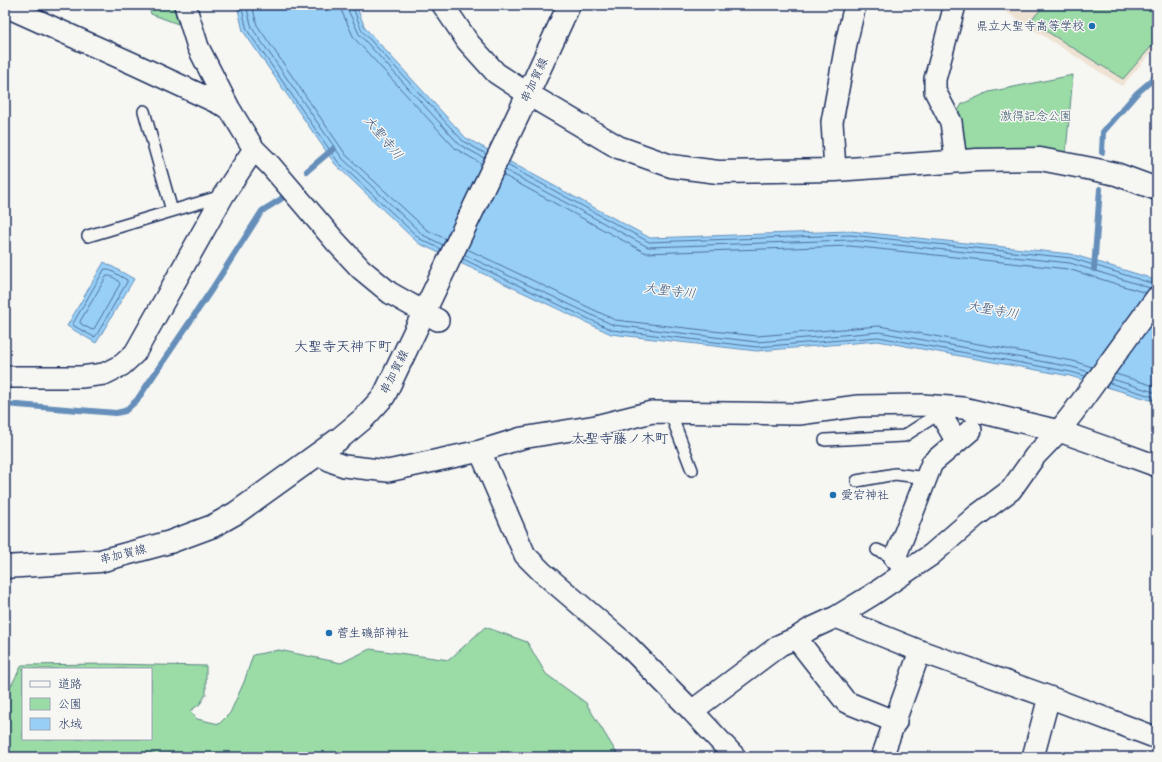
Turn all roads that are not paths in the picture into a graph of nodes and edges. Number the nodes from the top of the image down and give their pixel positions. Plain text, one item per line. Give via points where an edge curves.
1 (185, 5) edge
2 (442, 5) edge
3 (569, 5) edge
4 (855, 5) edge
5 (955, 5) edge
6 (5, 6) edge
7 (525, 101) junction
8 (228, 108) junction
9 (144, 111) dead end
10 (254, 149) junction
11 (956, 161) junction
12 (835, 170) junction
13 (1157, 189) edge
14 (222, 196) junction
15 (172, 211) junction
16 (88, 236) dead end
17 (1157, 297) edge
18 (430, 310) junction
19 (5, 377) edge
20 (939, 410) junction
21 (670, 412) junction
22 (1059, 431) junction
23 (825, 440) dead end
24 (480, 451) junction
25 (318, 454) junction
26 (1157, 466) edge
27 (692, 470) dead end
28 (926, 478) junction
29 (857, 481) dead end
30 (893, 560) junction
31 (5, 567) edge
32 (836, 617) junction
33 (796, 638) junction
34 (920, 651) junction
35 (1049, 697) junction
36 (692, 711) junction
37 (896, 722) junction
38 (1157, 738) edge
39 (735, 757) edge
40 (882, 757) edge
41 (1033, 757) edge

1 - 8 street via 198,47
2 - 7 street via 468,42
3 - 7 main road, 串加賀線
4 - 12 street via 832,122
5 - 11 street via 934,80 935,91 951,122
6 - 8 street
7 - 12 main road via 618,147 671,166 718,172
7 - 18 main road, 串加賀線
8 - 10 street
9 - 15 lane
10 - 14 street
10 - 18 street via 361,269 408,304
11 - 12 main road
11 - 13 main road via 1040,159 1116,174
14 - 15 lane
14 - 19 street via 135,353 122,365 104,374 81,377
15 - 16 lane
17 - 22 street
18 - 25 main road, 串加賀線 via 384,396 363,419
20 - 21 street via 922,405 858,406 799,414
20 - 22 street via 963,408
20 - 23 lane via 904,436
20 - 28 street via 964,436 932,463
21 - 24 street via 652,412 596,426 522,438
21 - 27 lane
22 - 26 street
22 - 30 street via 1035,456 1011,490 931,555
24 - 25 street via 388,471 344,466
24 - 36 street via 525,556 626,644
25 - 31 main road, 串加賀線 via 236,513 213,526 170,542 100,561
28 - 29 lane via 895,474
28 - 30 street
30 - 32 street via 872,595
32 - 33 street
32 - 34 street
33 - 36 street via 780,645
33 - 37 street via 846,702
34 - 35 street
34 - 37 street
35 - 38 street
35 - 41 street
36 - 39 street
37 - 40 street

